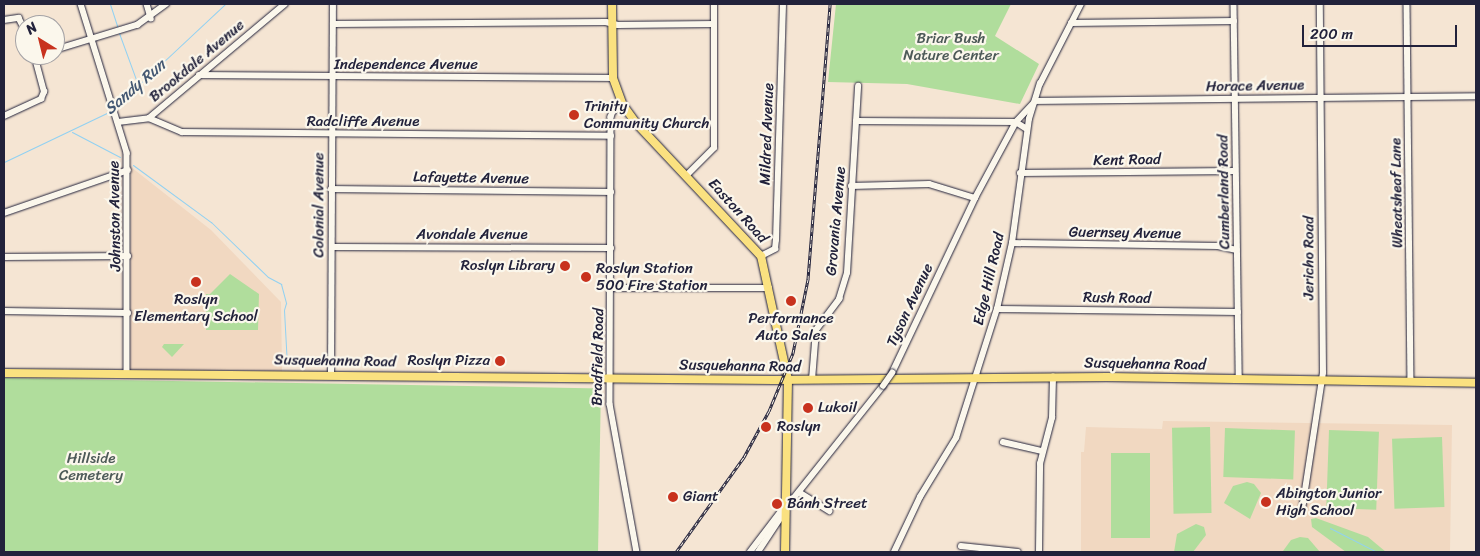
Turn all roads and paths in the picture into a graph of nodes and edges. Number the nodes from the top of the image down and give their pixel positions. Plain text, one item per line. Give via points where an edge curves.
1 (81, 4) edge
2 (147, 4) edge
3 (166, 4) edge
4 (285, 4) edge
5 (333, 4) edge
6 (612, 4) edge
7 (714, 4) edge
8 (783, 4) edge
9 (1081, 4) edge
10 (1234, 4) edge
11 (1320, 4) edge
12 (1407, 4) edge
13 (151, 18) junction
14 (1234, 21) junction
15 (612, 23) junction
16 (1071, 23) junction
17 (333, 24) junction
18 (714, 24) junction
19 (91, 38) junction
20 (65, 47) edge
21 (39, 65) edge
22 (199, 75) junction
23 (333, 77) junction
24 (613, 78) junction
25 (858, 86) dead end
26 (1476, 96) edge
27 (1321, 98) junction
28 (1409, 98) junction
29 (1236, 100) junction
30 (1035, 101) junction
31 (623, 105) junction
32 (4, 116) edge
33 (149, 118) junction
34 (856, 121) junction
35 (118, 122) junction
36 (1016, 122) junction
37 (1027, 129) junction
38 (332, 134) junction
39 (611, 136) junction
40 (128, 170) junction
41 (1235, 171) junction
42 (1020, 173) junction
43 (687, 175) junction
44 (851, 186) junction
45 (331, 189) junction
46 (611, 192) junction
47 (975, 198) junction
48 (4, 213) edge
49 (1012, 243) junction
50 (332, 247) junction
51 (611, 248) junction
52 (1237, 250) junction
53 (128, 256) junction
54 (761, 256) junction
55 (4, 257) edge
56 (612, 288) junction
57 (769, 288) junction
58 (997, 310) junction
59 (4, 311) edge
60 (1238, 312) junction
61 (128, 313) junction
62 (4, 373) edge
63 (127, 374) junction
64 (331, 376) junction
65 (1053, 377) junction
66 (610, 378) junction
67 (975, 378) junction
68 (1239, 379) junction
69 (788, 380) junction
70 (812, 380) junction
71 (1322, 380) junction
72 (1411, 382) junction
73 (1476, 383) edge
74 (1003, 442) dead end
75 (1042, 451) junction
76 (799, 492) junction
77 (788, 507) junction
78 (1302, 510) dead end
79 (830, 511) dead end
80 (961, 546) dead end
81 (636, 552) edge
82 (750, 552) edge
83 (758, 552) edge
84 (785, 552) edge
85 (894, 552) edge
86 (1018, 552) edge
87 (1039, 552) edge

1 - 19 street, Johnston Avenue
2 - 13 street
3 - 13 street
4 - 22 street, Brookdale Avenue
5 - 17 street, Colonial Avenue
6 - 15 main road, Easton Road
7 - 18 street
8 - 54 street, Mildred Avenue via 776,240 775,249
9 - 16 street, Edge Hill Road
10 - 14 street, Cumberland Road
11 - 27 street, Jericho Road
12 - 28 street, Wheatsheaf Lane
13 - 19 street
14 - 16 street
14 - 29 street, Cumberland Road
15 - 17 street
15 - 18 street
15 - 24 main road, Easton Road
16 - 30 street, Edge Hill Road via 1040,84
17 - 23 street, Colonial Avenue
18 - 43 street via 714,148
19 - 20 street
19 - 35 street, Johnston Avenue
21 - 32 street via 44,92 41,99
22 - 23 street, Independence Avenue
22 - 33 street, Brookdale Avenue
23 - 24 street, Independence Avenue
23 - 38 street, Colonial Avenue
24 - 31 main road, Easton Road
25 - 34 street, Grovania Avenue
26 - 28 street, Horace Avenue
27 - 28 street, Horace Avenue
27 - 29 street, Horace Avenue
27 - 71 street, Jericho Road
28 - 72 street, Wheatsheaf Lane
29 - 30 street, Horace Avenue
29 - 41 street, Cumberland Road
30 - 36 street, Tyson Avenue
30 - 37 street, Edge Hill Road
31 - 39 street, Bradfield Road via 613,112
31 - 43 main road, Easton Road via 636,124
33 - 35 street
33 - 38 street, Radcliffe Avenue via 182,132
34 - 36 street
34 - 44 street, Grovania Avenue
35 - 40 street, Johnston Avenue via 127,152
36 - 37 street
36 - 47 street, Tyson Avenue
37 - 42 street, Edge Hill Road
38 - 39 street, Radcliffe Avenue
38 - 45 street, Colonial Avenue
39 - 46 street, Bradfield Road
40 - 48 street
40 - 53 street, Johnston Avenue
41 - 42 street, Kent Road
41 - 52 street, Cumberland Road
42 - 49 street, Edge Hill Road
43 - 54 main road, Easton Road
44 - 47 street via 929,184
44 - 70 street, Grovania Avenue via 847,274 839,299 816,330
45 - 46 street, Lafayette Avenue
45 - 50 street, Colonial Avenue
46 - 51 street, Bradfield Road
47 - 76 street, Tyson Avenue, bridge via 892,373
49 - 52 street, Guernsey Avenue via 1218,246
49 - 58 street, Edge Hill Road
50 - 51 street, Avondale Avenue
50 - 64 street, Colonial Avenue
51 - 56 street, Bradfield Road
52 - 60 street, Cumberland Road
53 - 55 street
53 - 61 street, Johnston Avenue
54 - 57 main road, Easton Road
56 - 57 street
56 - 66 street, Bradfield Road
57 - 69 main road, Easton Road
58 - 60 street, Rush Road
58 - 67 street, Edge Hill Road
59 - 61 street
60 - 68 street, Cumberland Road
61 - 63 street, Johnston Avenue
62 - 63 main road, Susquehanna Road
63 - 64 main road, Susquehanna Road
64 - 66 main road, Susquehanna Road
65 - 67 main road, Susquehanna Road
65 - 68 main road, Susquehanna Road
65 - 75 street via 1052,418
66 - 69 main road, Susquehanna Road
66 - 81 street, Bradfield Road via 610,422
67 - 70 main road, Susquehanna Road
67 - 85 street, Edge Hill Road via 956,438 920,497
68 - 71 main road, Susquehanna Road
69 - 70 main road, Susquehanna Road
69 - 77 main road, Easton Road
71 - 72 main road, Susquehanna Road
71 - 78 street, Jericho Road
72 - 73 main road, Susquehanna Road
74 - 75 street
75 - 87 street
76 - 77 street, Tyson Avenue
76 - 79 street
77 - 82 street, Tyson Avenue
77 - 83 street, Tyson Avenue
77 - 84 main road, Easton Road
80 - 86 street

